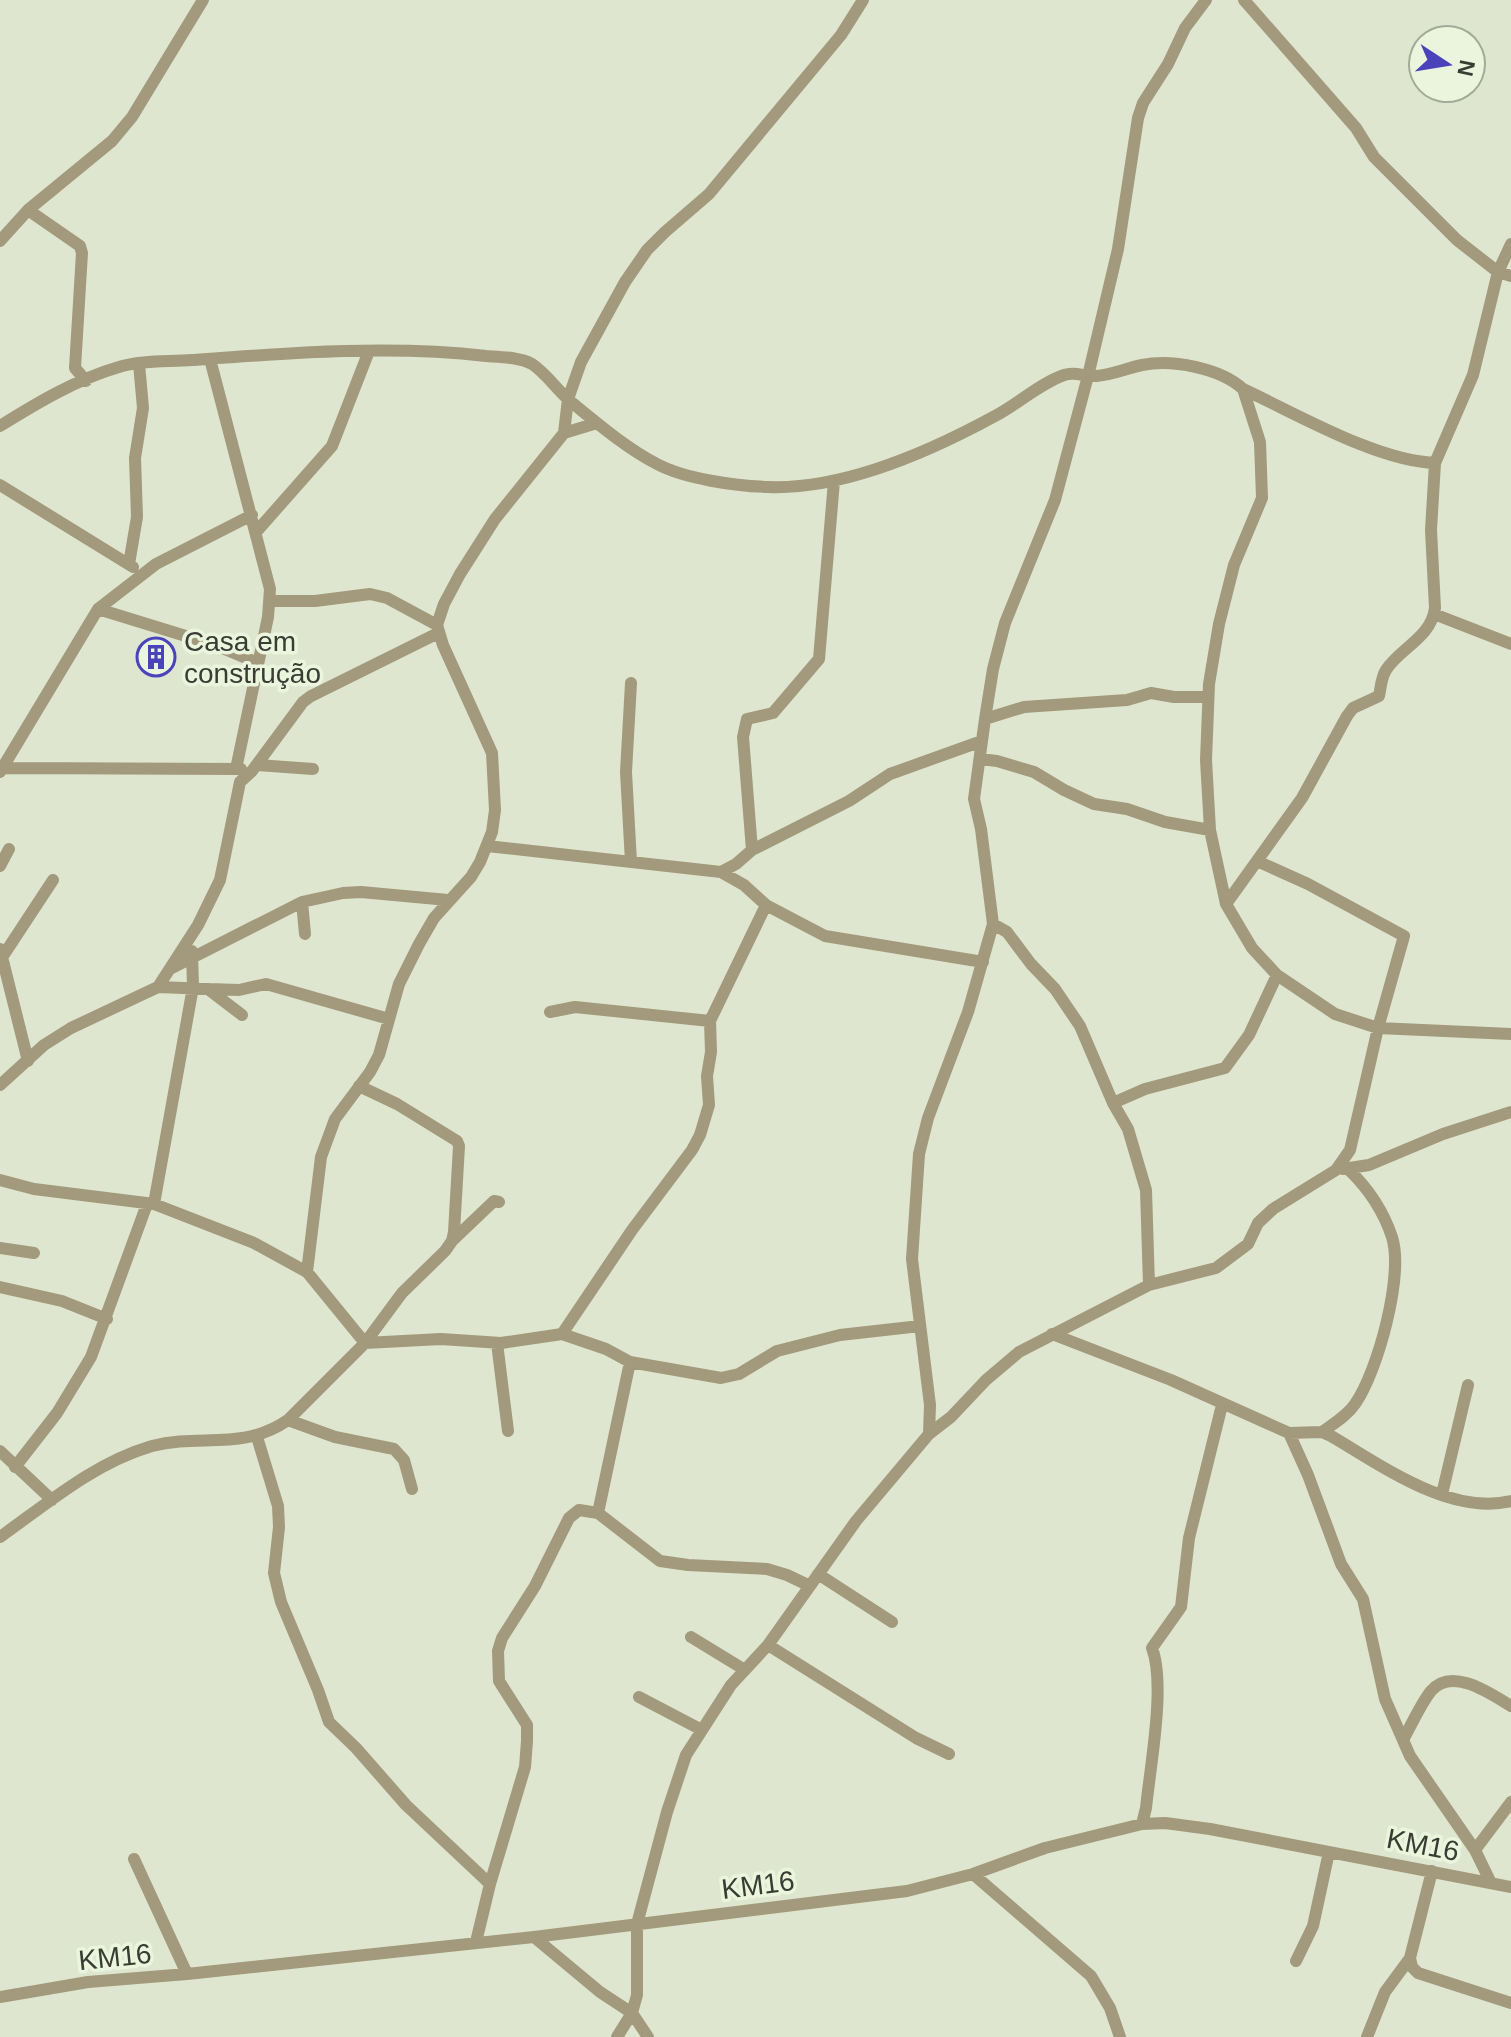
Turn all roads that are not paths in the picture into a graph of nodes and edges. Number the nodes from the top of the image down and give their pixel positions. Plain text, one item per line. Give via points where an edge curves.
1 (203, 0) edge
2 (863, 0) edge
3 (1206, 0) edge
4 (1244, 0) edge
5 (28, 210) junction
6 (0, 241) edge
7 (1511, 244) edge
8 (1504, 274) edge
9 (369, 351) junction
10 (210, 359) junction
11 (139, 364) junction
12 (1088, 376) junction
13 (86, 381) junction
14 (1243, 389) junction
15 (568, 399) junction
16 (597, 423) junction
17 (0, 426) edge
18 (564, 433) junction
19 (1435, 463) junction
20 (834, 481) junction
21 (0, 485) edge
22 (252, 515) junction
23 (257, 531) junction
24 (129, 564) junction
25 (143, 572) junction
26 (271, 601) junction
27 (98, 609) junction
28 (1434, 614) junction
29 (438, 629) junction
30 (1511, 644) edge
31 (258, 663) junction
32 (631, 683) dead end
33 (1208, 697) junction
34 (985, 719) junction
35 (982, 741) junction
36 (980, 759) junction
37 (254, 768) junction
38 (236, 769) junction
39 (313, 769) dead end
40 (2, 770) edge
41 (1210, 830) junction
42 (487, 846) junction
43 (9, 849) dead end
44 (752, 850) junction
45 (1257, 861) junction
46 (631, 862) junction
47 (0, 866) edge
48 (721, 872) junction
49 (53, 880) dead end
50 (448, 900) junction
51 (302, 902) junction
52 (1226, 904) junction
53 (766, 905) junction
54 (993, 924) junction
55 (305, 934) dead end
56 (190, 936) junction
57 (2, 952) edge
58 (193, 957) junction
59 (983, 962) junction
60 (172, 968) junction
61 (1277, 975) junction
62 (158, 987) junction
63 (193, 987) junction
64 (208, 989) junction
65 (550, 1012) dead end
66 (242, 1015) dead end
67 (389, 1019) junction
68 (710, 1021) junction
69 (1378, 1028) junction
70 (1511, 1034) edge
71 (28, 1061) junction
72 (0, 1085) edge
73 (359, 1086) junction
74 (1113, 1103) junction
75 (1511, 1112) edge
76 (1342, 1169) junction
77 (0, 1180) edge
78 (499, 1202) dead end
79 (150, 1204) junction
80 (452, 1241) junction
81 (0, 1248) edge
82 (34, 1253) dead end
83 (307, 1272) junction
84 (1149, 1285) junction
85 (0, 1287) edge
86 (107, 1319) junction
87 (920, 1326) junction
88 (562, 1334) junction
89 (1052, 1334) junction
90 (365, 1343) junction
91 (497, 1343) junction
92 (630, 1362) junction
93 (1468, 1385) dead end
94 (930, 1405) junction
95 (1222, 1405) junction
96 (951, 1417) junction
97 (288, 1420) junction
98 (508, 1431) dead end
99 (1322, 1432) junction
100 (1289, 1433) junction
101 (1306, 1433) junction
102 (929, 1434) junction
103 (257, 1437) junction
104 (0, 1451) edge
105 (1299, 1452) junction
106 (15, 1467) junction
107 (412, 1489) dead end
108 (1442, 1494) junction
109 (52, 1500) junction
110 (1511, 1501) edge
111 (598, 1513) junction
112 (0, 1537) edge
113 (818, 1574) junction
114 (810, 1586) junction
115 (892, 1622) dead end
116 (691, 1637) dead end
117 (768, 1645) junction
118 (745, 1670) junction
119 (639, 1697) dead end
120 (1511, 1706) edge
121 (700, 1729) junction
122 (1403, 1740) junction
123 (949, 1754) dead end
124 (1511, 1802) edge
125 (1142, 1824) junction
126 (1475, 1850) junction
127 (1329, 1852) junction
128 (134, 1859) dead end
129 (1432, 1871) junction
130 (973, 1874) junction
131 (1491, 1883) junction
132 (490, 1884) junction
133 (1511, 1887) edge
134 (637, 1924) junction
135 (534, 1937) junction
136 (476, 1942) junction
137 (1410, 1958) junction
138 (1296, 1961) dead end
139 (187, 1974) junction
140 (0, 1997) edge
141 (1511, 2003) edge
142 (632, 2013) junction
143 (617, 2037) edge
144 (648, 2037) edge
145 (1120, 2037) edge
146 (1367, 2037) edge

1 - 5 street via 112,141
2 - 15 street via 841,35 709,194 647,250 581,362
3 - 12 street via 1185,28 1138,118 1118,249
4 - 8 street via 1356,128 1374,157 1457,240
5 - 6 street
5 - 13 street via 80,246 75,368
7 - 8 street
8 - 19 street via 1473,375
9 - 10 street
9 - 15 street via 514,359 533,365
9 - 23 street via 332,446
10 - 11 street
10 - 22 street
11 - 13 street
11 - 24 street via 143,408
12 - 14 street via 1166,363 1219,375
12 - 20 street via 1069,373 951,438
12 - 34 street via 1055,500 1005,623
13 - 17 street
14 - 19 street via 1378,451
14 - 33 street via 1260,442 1262,498 1234,565
15 - 16 street
15 - 18 street
16 - 18 street
16 - 20 street via 657,464 696,476 763,487
18 - 29 street via 495,519 460,574
19 - 28 street
20 - 44 street via 819,659 773,713 747,719 743,737
21 - 24 street
22 - 23 street
22 - 25 street
23 - 26 street
24 - 25 street
25 - 27 street
26 - 29 street via 370,594 387,598
26 - 31 street
27 - 31 street
27 - 40 street
28 - 30 street
28 - 45 street via 1387,668 1379,696 1347,716 1302,798
29 - 37 street via 307,699
29 - 42 street via 492,753 495,810
31 - 38 street
32 - 46 street via 626,772
33 - 34 street via 1151,693 1127,700 1024,707
33 - 41 street
34 - 35 street
35 - 36 street
35 - 44 street via 890,774
36 - 41 street via 1034,772 1094,804
36 - 54 street via 974,799
37 - 38 street
37 - 39 street
37 - 56 street via 240,782 220,880
38 - 40 street
41 - 52 street
42 - 46 street
42 - 50 street via 471,877
43 - 47 street
44 - 48 street
45 - 52 street
45 - 69 street via 1404,936
46 - 48 street
48 - 53 street
49 - 57 street
50 - 51 street via 361,892
50 - 67 street via 399,984
51 - 55 street
51 - 58 street
52 - 61 street via 1252,948
53 - 59 street via 825,936
53 - 68 street
54 - 59 street
54 - 74 street via 1007,932 1072,1013
56 - 58 street
56 - 60 street
57 - 71 street
58 - 60 street
58 - 63 street
59 - 87 street via 919,1154 912,1259
60 - 62 street
61 - 69 street via 1335,1014
61 - 74 street via 1249,1035 1225,1068
62 - 63 street
62 - 71 street via 71,1028
63 - 64 street
63 - 79 street
64 - 66 street
64 - 67 street via 266,984
65 - 68 street via 575,1007
67 - 73 street via 379,1055
68 - 88 street via 709,1105 700,1135
69 - 70 street
69 - 76 street
71 - 72 street
73 - 80 street via 457,1141
73 - 83 street via 335,1119 321,1157
74 - 84 street via 1128,1129 1146,1190
75 - 76 street via 1369,1165
76 - 84 street via 1273,1209 1258,1223 1248,1244 1216,1268
76 - 99 street via 1373,1197 1392,1237 1391,1302 1372,1370 1355,1404
77 - 79 street
78 - 80 street
79 - 83 street via 254,1243
79 - 86 street
80 - 90 street via 402,1293
81 - 82 street
83 - 90 street
84 - 89 street
85 - 86 street via 62,1301
86 - 106 street via 80,1380
87 - 92 street via 840,1335 777,1351 731,1377
87 - 94 street
88 - 91 street
88 - 92 street
89 - 95 street
89 - 96 street via 993,1372
90 - 91 street
90 - 97 street
91 - 98 street
92 - 111 street
93 - 108 street
94 - 96 street
94 - 102 street
95 - 100 street
95 - 125 street via 1189,1538 1181,1607 1152,1648 1157,1692
96 - 102 street
97 - 103 street
97 - 107 street via 394,1449 404,1460
99 - 101 street
99 - 108 street via 1413,1485
100 - 101 street
100 - 105 street
101 - 105 street
102 - 113 street
103 - 109 street via 174,1442 122,1455
103 - 132 street via 278,1506 274,1573 281,1602 329,1722
104 - 106 street
105 - 122 street via 1330,1539 1363,1599 1385,1699
106 - 109 street
108 - 110 street via 1478,1505
109 - 112 street
111 - 114 street via 660,1561 767,1569
111 - 132 street via 579,1510 569,1518 498,1651 499,1681 527,1725 527,1741 525,1767
113 - 114 street
113 - 115 street
114 - 117 street
116 - 118 street
117 - 118 street
117 - 123 street
118 - 121 street
119 - 121 street
120 - 122 street via 1477,1685 1445,1683 1433,1688
121 - 134 street via 667,1812
122 - 126 street
124 - 126 street
125 - 127 street, KM16 via 1186,1825
125 - 130 street, KM16 via 1045,1848
126 - 131 street
127 - 129 street, KM16
127 - 138 street via 1316,1918
128 - 139 street
129 - 131 street, KM16
129 - 137 street
130 - 134 street, KM16 via 907,1891
130 - 145 street via 1091,1976
131 - 133 street, KM16
132 - 136 street
134 - 135 street, KM16
134 - 142 street via 638,1981
135 - 136 street, KM16
135 - 142 street
136 - 139 street, KM16
137 - 141 street via 1418,1973
137 - 146 street via 1385,1992
139 - 140 street, KM16 via 88,1982
142 - 143 street
142 - 144 street

